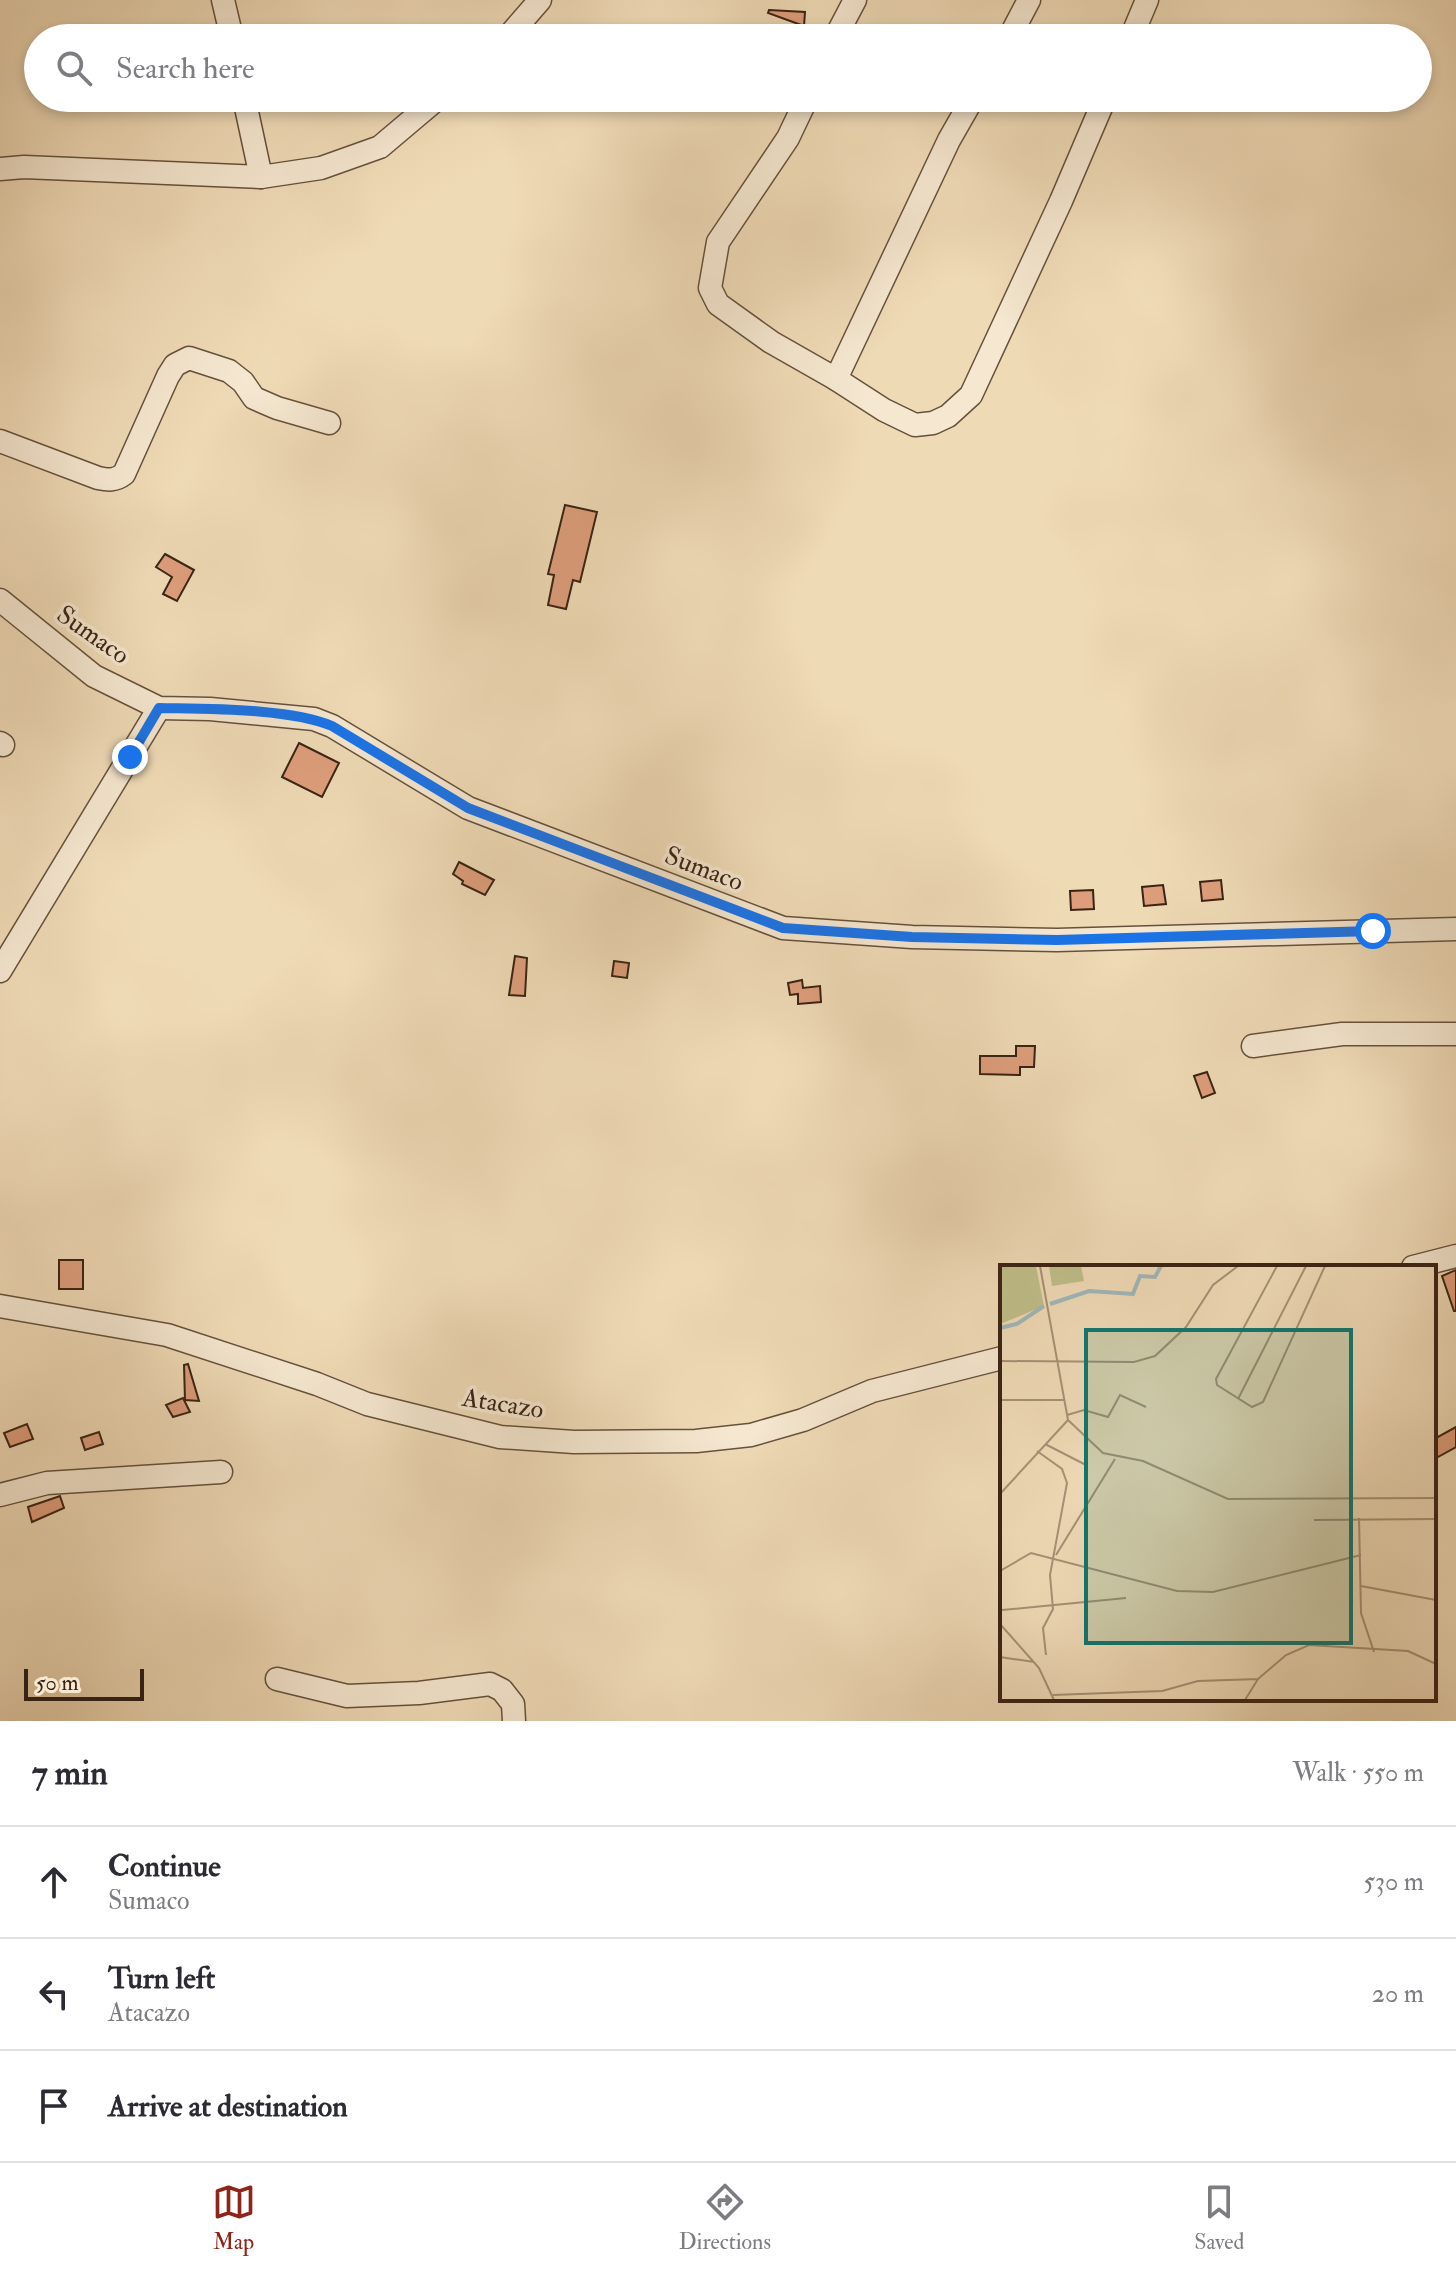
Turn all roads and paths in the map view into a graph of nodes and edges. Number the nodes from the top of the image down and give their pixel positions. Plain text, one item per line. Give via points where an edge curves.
1 (223, 0) edge
2 (540, 0) edge
3 (855, 0) edge
4 (1029, 0) edge
5 (1147, 0) edge
6 (229, 24) edge
7 (519, 24) edge
8 (842, 24) edge
9 (1016, 24) edge
10 (1137, 24) edge
11 (247, 112) edge
12 (421, 112) edge
13 (800, 112) edge
14 (965, 112) edge
15 (1099, 112) edge
16 (0, 169) edge
17 (261, 177) junction
18 (836, 379) junction
19 (329, 423) dead end
20 (0, 441) edge
21 (0, 600) edge
22 (159, 708) junction
23 (1456, 929) edge
24 (0, 971) edge
25 (1456, 1034) edge
26 (1253, 1046) dead end
27 (1456, 1256) edge
28 (1421, 1265) edge
29 (0, 1306) edge
30 (1000, 1359) edge
31 (221, 1472) dead end
32 (0, 1495) edge
33 (277, 1679) dead end
34 (514, 1721) edge

1 - 6 street
2 - 7 street
3 - 8 street
4 - 9 street
5 - 10 street
11 - 17 street
12 - 17 street via 380,147 321,168
13 - 18 street via 718,242 710,288 718,304
14 - 18 street
15 - 18 street via 971,395 960,407 933,423 915,425
16 - 17 street
19 - 20 street via 254,398 229,371 189,358 168,376 118,479 98,478
21 - 22 street, Sumaco via 94,676
22 - 23 street, Sumaco via 314,719 468,808 783,928 1057,940
22 - 24 street
25 - 26 street via 1342,1034
27 - 28 street
29 - 30 street, Atacazo via 167,1335 367,1404 500,1437 574,1442 751,1435 872,1391
31 - 32 street via 47,1483
33 - 34 street via 347,1696 490,1684 513,1704

